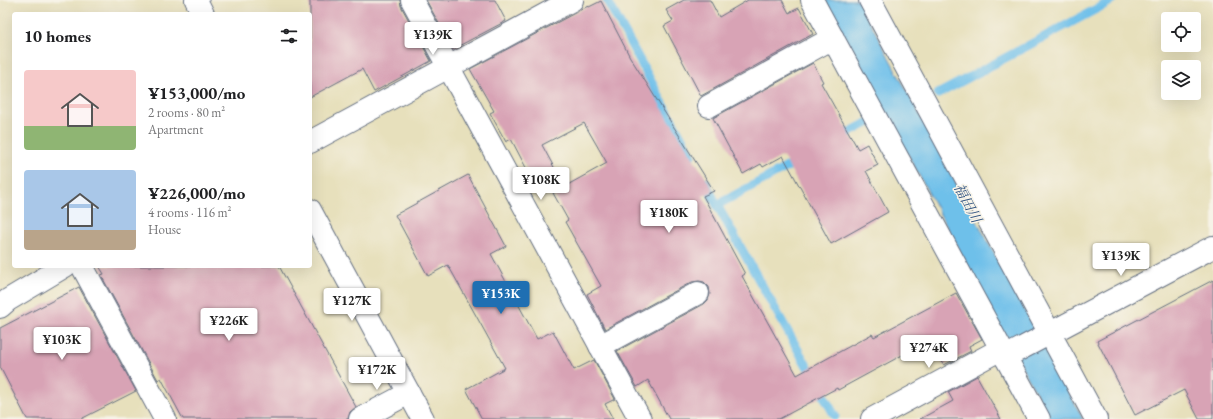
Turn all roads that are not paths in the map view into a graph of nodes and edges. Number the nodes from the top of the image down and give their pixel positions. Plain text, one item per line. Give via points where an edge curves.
1 (196, 0) edge
2 (412, 0) edge
3 (572, 0) edge
4 (812, 0) edge
5 (870, 0) edge
6 (203, 12) edge
7 (833, 38) junction
8 (448, 67) junction
9 (709, 106) dead end
10 (312, 141) edge
11 (312, 214) edge
12 (1213, 247) edge
13 (62, 268) edge
14 (83, 268) edge
15 (698, 293) dead end
16 (0, 307) edge
17 (1047, 335) junction
18 (600, 346) junction
19 (1006, 353) junction
20 (409, 393) junction
21 (165, 419) edge
22 (360, 419) edge
23 (423, 419) edge
24 (640, 419) edge
25 (872, 419) edge
26 (1039, 419) edge
27 (1096, 419) edge

1 - 6 street
2 - 8 street
3 - 8 street
4 - 7 street
5 - 17 street
7 - 9 street
7 - 19 street
8 - 10 street
8 - 18 street
11 - 20 street
12 - 17 street
13 - 16 street
14 - 21 street
15 - 18 street
17 - 19 street
17 - 27 street
18 - 24 street
19 - 25 street
19 - 26 street
20 - 22 street
20 - 23 street

